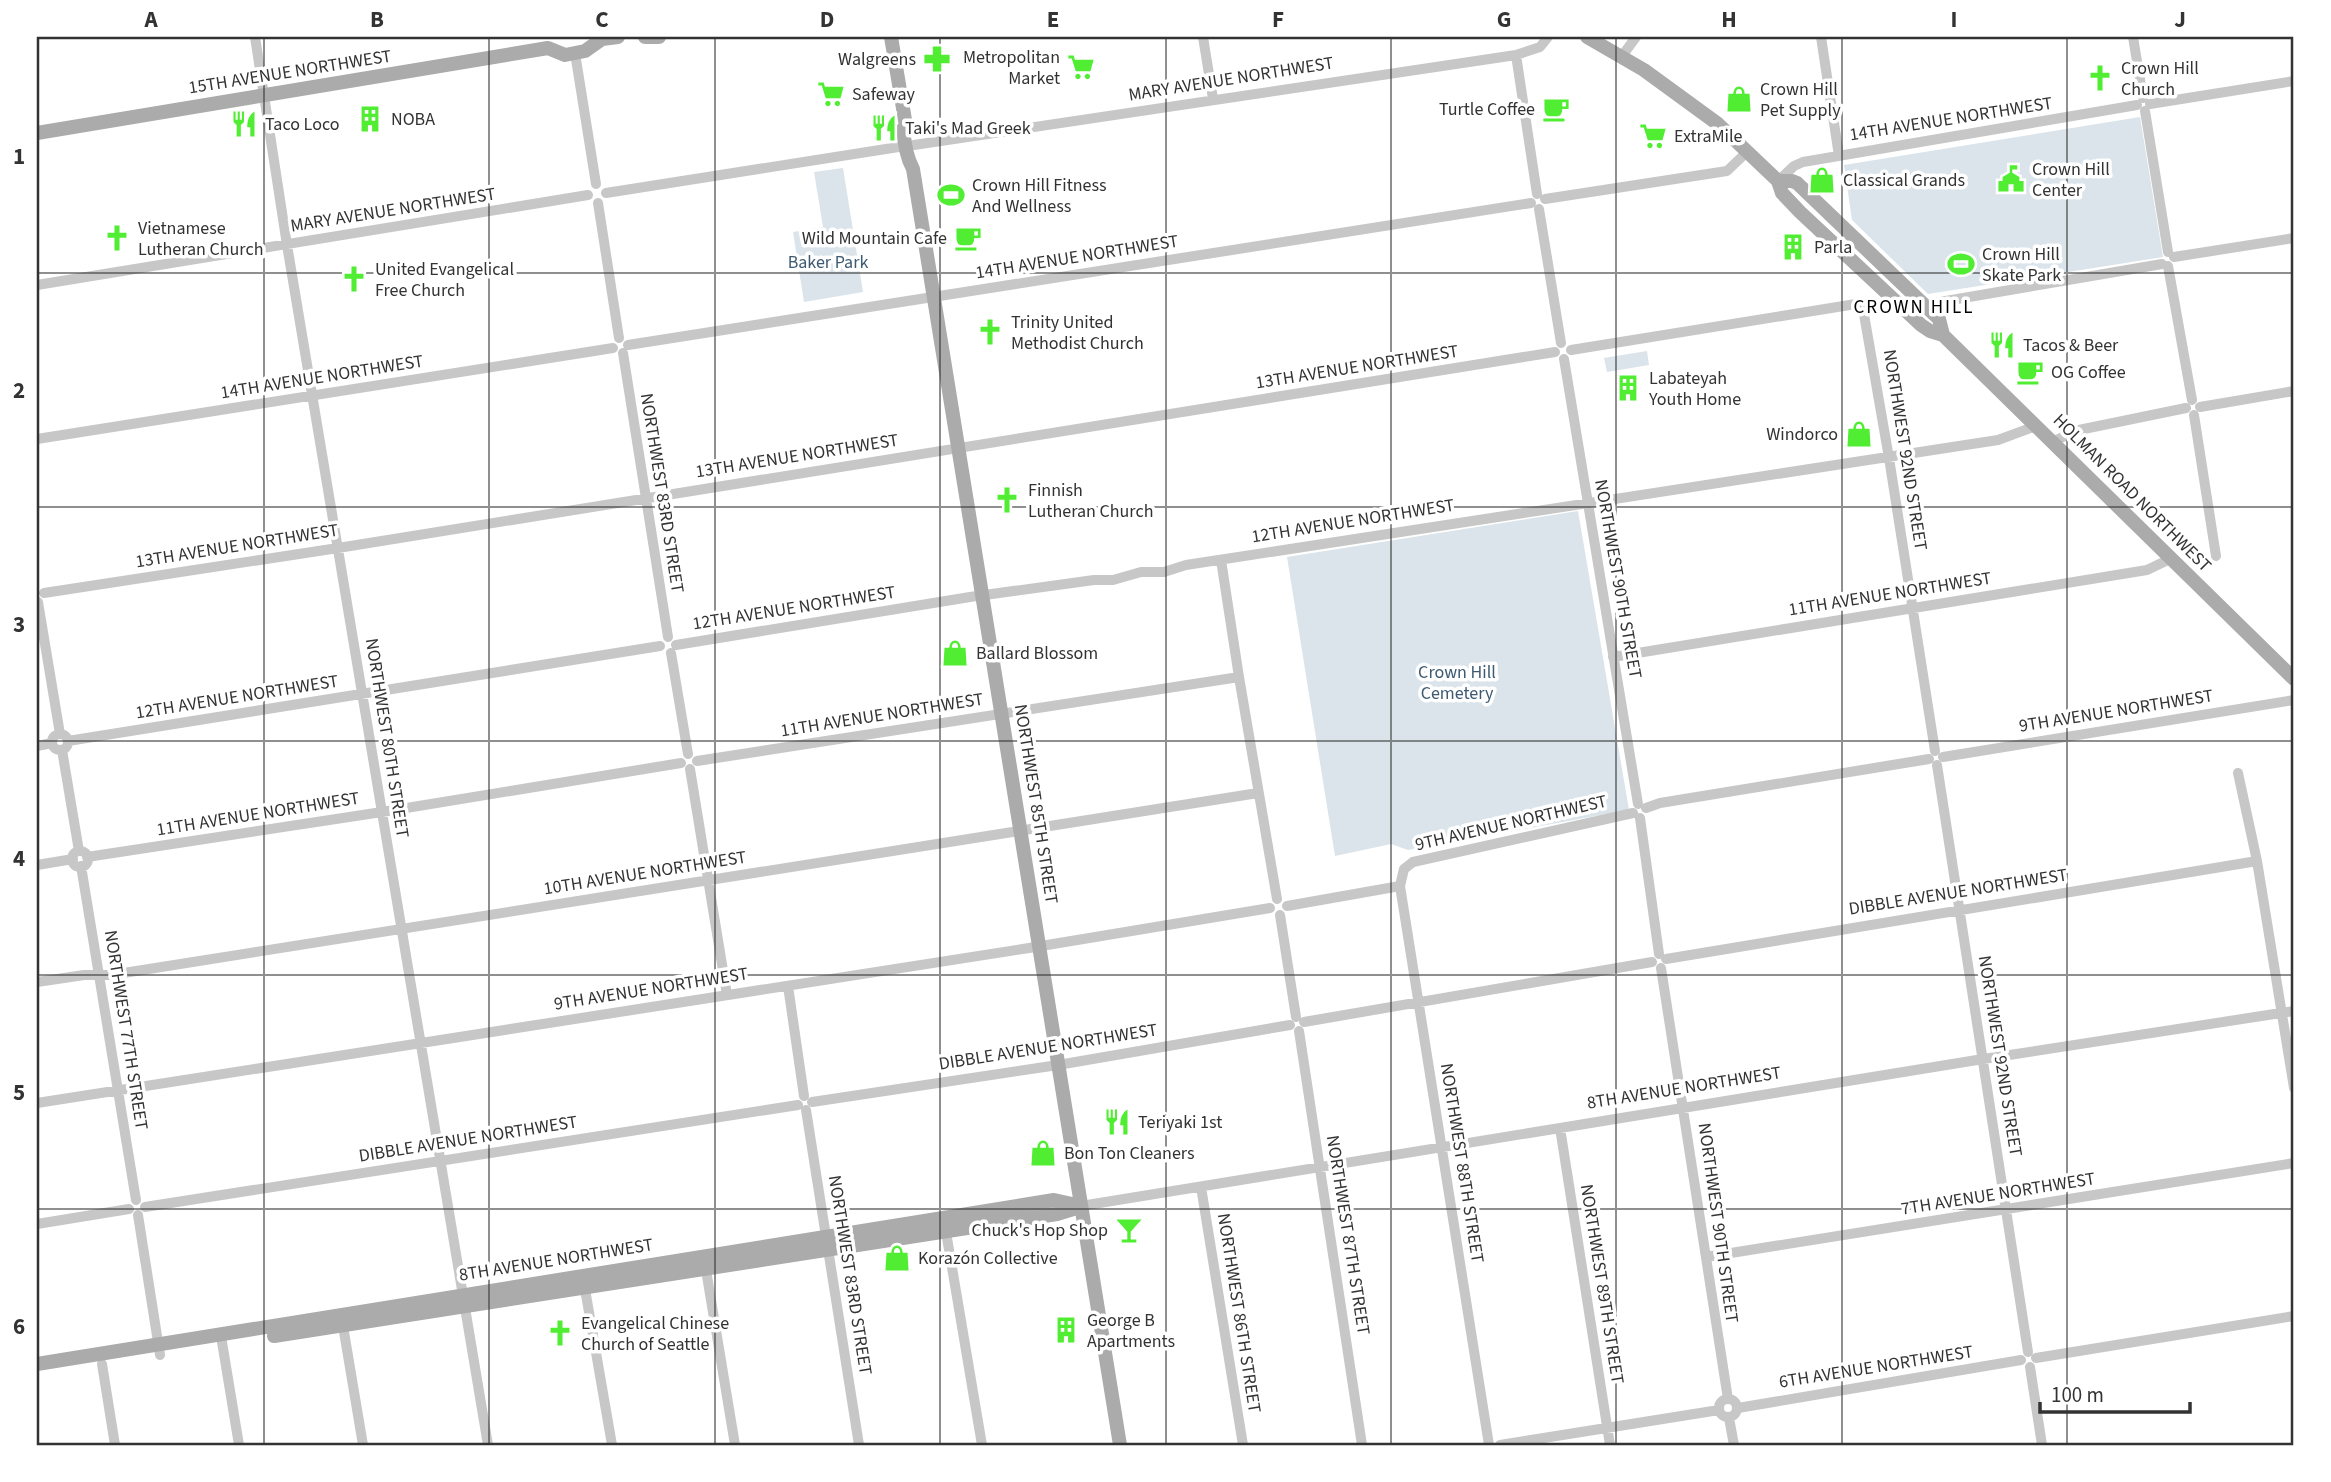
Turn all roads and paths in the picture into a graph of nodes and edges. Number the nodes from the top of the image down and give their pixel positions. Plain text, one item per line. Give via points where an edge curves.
1 (255, 37) edge
2 (560, 37) edge
3 (618, 37) edge
4 (645, 37) edge
5 (659, 37) edge
6 (891, 37) edge
7 (1203, 37) edge
8 (1548, 37) edge
9 (1587, 37) edge
10 (1636, 37) edge
11 (1821, 37) edge
12 (2133, 37) edge
13 (599, 38) edge
14 (548, 48) junction
15 (575, 53) junction
16 (1516, 55) junction
17 (1622, 56) junction
18 (2294, 81) edge
19 (264, 96) junction
20 (1213, 99) junction
21 (2144, 104) junction
22 (37, 133) edge
23 (909, 145) junction
24 (1748, 150) junction
25 (1839, 156) junction
26 (1778, 181) junction
27 (596, 184) junction
28 (606, 193) junction
29 (588, 195) junction
30 (1538, 201) junction
31 (598, 203) junction
32 (2294, 238) edge
33 (287, 245) junction
34 (2168, 260) junction
35 (37, 285) edge
36 (1881, 287) junction
37 (934, 297) junction
38 (1862, 303) junction
39 (1928, 308) junction
40 (1943, 335) junction
41 (621, 346) junction
42 (1563, 351) junction
43 (2294, 391) edge
44 (313, 396) junction
45 (2193, 407) junction
46 (2036, 426) junction
47 (37, 439) edge
48 (2053, 442) junction
49 (958, 448) junction
50 (1889, 458) junction
51 (645, 498) junction
52 (1587, 502) junction
53 (338, 548) junction
54 (2216, 556) dead end
55 (2170, 559) junction
56 (1221, 560) junction
57 (39, 596) edge
58 (982, 596) junction
59 (1913, 607) junction
60 (669, 645) junction
61 (1613, 657) junction
62 (1238, 677) junction
63 (2294, 678) edge
64 (362, 695) junction
65 (2294, 700) edge
66 (1002, 715) junction
67 (60, 742) junction
68 (37, 746) edge
69 (1936, 758) junction
70 (689, 762) junction
71 (2238, 773) dead end
72 (1258, 793) junction
73 (1640, 811) junction
74 (382, 812) junction
75 (1021, 832) junction
76 (80, 858) junction
77 (2257, 861) junction
78 (37, 865) edge
79 (708, 881) junction
80 (1400, 886) junction
81 (1278, 907) junction
82 (1959, 909) junction
83 (401, 929) junction
84 (1039, 946) junction
85 (1660, 961) junction
86 (100, 975) junction
87 (37, 982) edge
88 (788, 986) junction
89 (727, 995) junction
90 (1419, 1002) junction
91 (2288, 1012) edge
92 (1297, 1024) junction
93 (420, 1043) junction
94 (1983, 1059) junction
95 (1058, 1065) junction
96 (2294, 1088) edge
97 (118, 1090) junction
98 (37, 1103) edge
99 (805, 1103) junction
100 (1683, 1108) junction
101 (1560, 1128) junction
102 (1442, 1147) junction
103 (440, 1161) junction
104 (2294, 1163) edge
105 (1320, 1167) junction
106 (1201, 1187) junction
107 (1081, 1206) junction
108 (137, 1208) junction
109 (2006, 1211) junction
110 (37, 1224) edge
111 (946, 1232) junction
112 (827, 1243) junction
113 (1706, 1257) junction
114 (706, 1270) junction
115 (584, 1289) junction
116 (464, 1301) junction
117 (2294, 1316) edge
118 (343, 1326) junction
119 (221, 1340) junction
120 (159, 1350) junction
121 (2029, 1359) junction
122 (37, 1364) edge
123 (102, 1364) junction
124 (37, 1374) edge
125 (1728, 1399) junction
126 (1738, 1408) junction
127 (1719, 1410) junction
128 (1730, 1418) junction
129 (1608, 1428) junction
130 (115, 1445) edge
131 (239, 1445) edge
132 (363, 1445) edge
133 (488, 1445) edge
134 (612, 1445) edge
135 (735, 1445) edge
136 (859, 1445) edge
137 (982, 1445) edge
138 (1120, 1445) edge
139 (1243, 1445) edge
140 (1362, 1445) edge
141 (1489, 1445) edge
142 (1500, 1445) edge
143 (1610, 1445) edge
144 (1734, 1445) edge
145 (2042, 1445) edge

1 - 19 street, NORTHWEST 80TH STREET
2 - 14 main road
3 - 13 main road
4 - 5 main road
6 - 23 main road, NORTHWEST 85TH STREET
7 - 20 street
8 - 16 street, MARY AVENUE NORTHWEST via 1540,47
9 - 17 main road, HOLMAN ROAD NORTHWEST
10 - 17 street
11 - 25 street
12 - 21 street
13 - 15 main road via 585,51
14 - 15 main road, 15TH AVENUE NORTHWEST via 565,55
14 - 19 main road, 15TH AVENUE NORTHWEST
15 - 27 street
16 - 20 street, MARY AVENUE NORTHWEST
16 - 30 street, NORTHWEST 90TH STREET
17 - 24 main road, HOLMAN ROAD NORTHWEST
18 - 21 street, 14TH AVENUE NORTHWEST
19 - 22 main road, 15TH AVENUE NORTHWEST
19 - 33 street, NORTHWEST 80TH STREET
20 - 23 street, MARY AVENUE NORTHWEST
21 - 25 street, 14TH AVENUE NORTHWEST
21 - 34 street
23 - 28 street, MARY AVENUE NORTHWEST
23 - 37 main road, NORTHWEST 85TH STREET via 916,158 913,169
24 - 26 main road, HOLMAN ROAD NORTHWEST
24 - 30 street, 14TH AVENUE NORTHWEST via 1727,171
25 - 26 street, 14TH AVENUE NORTHWEST via 1798,164
26 - 36 main road, HOLMAN ROAD NORTHWEST via 1782,193
26 - 39 main road, HOLMAN ROAD NORTHWEST via 1797,183
27 - 28 street
27 - 29 street
28 - 31 street
29 - 31 street
29 - 33 street, MARY AVENUE NORTHWEST
30 - 37 street, 14TH AVENUE NORTHWEST
30 - 42 street, NORTHWEST 90TH STREET
31 - 41 street, NORTHWEST 83RD STREET
32 - 34 street
33 - 35 street, MARY AVENUE NORTHWEST
33 - 44 street, NORTHWEST 80TH STREET
34 - 39 street via 1934,303
34 - 45 street
36 - 38 street
36 - 40 main road, HOLMAN ROAD NORTHWEST via 1926,329
37 - 41 street, 14TH AVENUE NORTHWEST
37 - 49 main road, NORTHWEST 85TH STREET
38 - 42 street, 13TH AVENUE NORTHWEST
38 - 50 street, NORTHWEST 92ND STREET
39 - 40 main road, HOLMAN ROAD NORTHWEST
40 - 46 main road, HOLMAN ROAD NORTHWEST
41 - 44 street, 14TH AVENUE NORTHWEST
41 - 51 street, NORTHWEST 83RD STREET
42 - 49 street, 13TH AVENUE NORTHWEST
42 - 52 street, NORTHWEST 90TH STREET
43 - 45 street
44 - 47 street, 14TH AVENUE NORTHWEST
44 - 53 street, NORTHWEST 80TH STREET
45 - 48 street via 2074,431
45 - 54 street
46 - 48 main road, HOLMAN ROAD NORTHWEST
46 - 50 street, 12TH AVENUE NORTHWEST via 1998,440
48 - 55 main road, HOLMAN ROAD NORTHWEST
49 - 51 street, 13TH AVENUE NORTHWEST
49 - 58 main road, NORTHWEST 85TH STREET
50 - 52 street, 12TH AVENUE NORTHWEST
50 - 59 street, NORTHWEST 92ND STREET
51 - 53 street, 13TH AVENUE NORTHWEST
51 - 60 street, NORTHWEST 83RD STREET
52 - 56 street, 12TH AVENUE NORTHWEST
52 - 61 street, NORTHWEST 90TH STREET
53 - 57 street, 13TH AVENUE NORTHWEST
53 - 64 street, NORTHWEST 80TH STREET
55 - 59 street, 11TH AVENUE NORTHWEST via 2147,570
55 - 63 main road, HOLMAN ROAD NORTHWEST
56 - 58 street, 12TH AVENUE NORTHWEST via 1113,580
56 - 62 street, NORTHWEST 87TH STREET
57 - 67 street, NORTHWEST 77TH STREET
58 - 60 street, 12TH AVENUE NORTHWEST
58 - 66 main road, NORTHWEST 85TH STREET
59 - 61 street, 11TH AVENUE NORTHWEST
59 - 69 street, NORTHWEST 92ND STREET
60 - 64 street, 12TH AVENUE NORTHWEST
60 - 70 street, NORTHWEST 83RD STREET
61 - 73 street, NORTHWEST 90TH STREET
62 - 66 street, 11TH AVENUE NORTHWEST
62 - 72 street, NORTHWEST 87TH STREET
64 - 67 street, 12TH AVENUE NORTHWEST
64 - 74 street, NORTHWEST 80TH STREET
65 - 69 street, 9TH AVENUE NORTHWEST
66 - 70 street, 11TH AVENUE NORTHWEST
66 - 75 main road, NORTHWEST 85TH STREET
67 - 68 street, 12TH AVENUE NORTHWEST
67 - 76 street, NORTHWEST 77TH STREET
69 - 73 street, 9TH AVENUE NORTHWEST via 1660,803
69 - 82 street, NORTHWEST 92ND STREET
70 - 74 street, 11TH AVENUE NORTHWEST
70 - 79 street, NORTHWEST 83RD STREET
71 - 77 street
72 - 75 street, 10TH AVENUE NORTHWEST
72 - 81 street, NORTHWEST 87TH STREET
73 - 80 street, 9TH AVENUE NORTHWEST via 1413,862 1404,869
73 - 85 street, NORTHWEST 90TH STREET
74 - 76 street, 11TH AVENUE NORTHWEST
74 - 83 street, NORTHWEST 80TH STREET
75 - 79 street, 10TH AVENUE NORTHWEST
75 - 84 main road, NORTHWEST 85TH STREET
76 - 78 street, 11TH AVENUE NORTHWEST
76 - 86 street, NORTHWEST 77TH STREET
77 - 82 street, DIBBLE AVENUE NORTHWEST
77 - 91 street
79 - 83 street, 10TH AVENUE NORTHWEST
79 - 89 street, NORTHWEST 83RD STREET
80 - 81 street, 9TH AVENUE NORTHWEST
80 - 90 street, NORTHWEST 88TH STREET
81 - 84 street, 9TH AVENUE NORTHWEST
81 - 92 street, NORTHWEST 87TH STREET
82 - 85 street, DIBBLE AVENUE NORTHWEST
82 - 94 street, NORTHWEST 92ND STREET
83 - 86 street, 10TH AVENUE NORTHWEST
83 - 93 street, NORTHWEST 80TH STREET
84 - 88 street, 9TH AVENUE NORTHWEST
84 - 95 main road, NORTHWEST 85TH STREET
85 - 90 street, DIBBLE AVENUE NORTHWEST
85 - 100 street, NORTHWEST 90TH STREET
86 - 87 street, 10TH AVENUE NORTHWEST
86 - 97 street, NORTHWEST 77TH STREET
88 - 89 street, 9TH AVENUE NORTHWEST
88 - 99 street, NORTHWEST 83RD STREET
89 - 93 street, 9TH AVENUE NORTHWEST
90 - 92 street, DIBBLE AVENUE NORTHWEST
90 - 102 street, NORTHWEST 88TH STREET
91 - 94 street, 8TH AVENUE NORTHWEST
91 - 96 street
92 - 95 street, DIBBLE AVENUE NORTHWEST
92 - 105 street, NORTHWEST 87TH STREET
93 - 97 street, 9TH AVENUE NORTHWEST
93 - 103 street, NORTHWEST 80TH STREET
94 - 100 street, 8TH AVENUE NORTHWEST
94 - 109 street, NORTHWEST 92ND STREET
95 - 99 street, DIBBLE AVENUE NORTHWEST
95 - 107 main road, NORTHWEST 85TH STREET
97 - 98 street, 9TH AVENUE NORTHWEST
97 - 108 street, NORTHWEST 77TH STREET
99 - 103 street, DIBBLE AVENUE NORTHWEST
99 - 112 street, NORTHWEST 83RD STREET
100 - 101 street, 8TH AVENUE NORTHWEST
100 - 113 street, NORTHWEST 90TH STREET
101 - 102 street, 8TH AVENUE NORTHWEST
101 - 129 street, NORTHWEST 89TH STREET
102 - 105 street, 8TH AVENUE NORTHWEST
102 - 141 street, NORTHWEST 88TH STREET
103 - 108 street, DIBBLE AVENUE NORTHWEST
103 - 116 street, NORTHWEST 80TH STREET
104 - 109 street, 7TH AVENUE NORTHWEST
105 - 106 street, 8TH AVENUE NORTHWEST
105 - 140 street, NORTHWEST 87TH STREET
106 - 107 street, 8TH AVENUE NORTHWEST
106 - 139 street, NORTHWEST 86TH STREET
107 - 111 main road, 8TH AVENUE NORTHWEST
107 - 112 main road, 8TH AVENUE NORTHWEST via 1054,1200
107 - 138 main road, NORTHWEST 85TH STREET
108 - 110 street, DIBBLE AVENUE NORTHWEST
108 - 120 street, NORTHWEST 77TH STREET
109 - 113 street, 7TH AVENUE NORTHWEST
109 - 121 street, NORTHWEST 92ND STREET
111 - 112 main road, 8TH AVENUE NORTHWEST
111 - 137 street
112 - 114 main road, 8TH AVENUE NORTHWEST
112 - 116 main road, 8TH AVENUE NORTHWEST
112 - 136 street, NORTHWEST 83RD STREET
113 - 125 street, NORTHWEST 90TH STREET
114 - 115 main road, 8TH AVENUE NORTHWEST
114 - 135 street
115 - 116 main road, 8TH AVENUE NORTHWEST
115 - 134 street
116 - 118 main road, 8TH AVENUE NORTHWEST
116 - 119 main road, 8TH AVENUE NORTHWEST
116 - 133 street, NORTHWEST 80TH STREET
117 - 121 street, 6TH AVENUE NORTHWEST
118 - 119 main road, 8TH AVENUE NORTHWEST
118 - 132 street
119 - 120 main road, 8TH AVENUE NORTHWEST
119 - 131 street
120 - 122 main road, 8TH AVENUE NORTHWEST
120 - 123 main road, 8TH AVENUE NORTHWEST
121 - 126 street, 6TH AVENUE NORTHWEST
121 - 145 street, NORTHWEST 92ND STREET
123 - 124 main road, 8TH AVENUE NORTHWEST
123 - 130 street
125 - 126 street
125 - 127 street
126 - 128 street
127 - 128 street
127 - 129 street
128 - 144 street
129 - 142 street
129 - 143 street, NORTHWEST 89TH STREET

